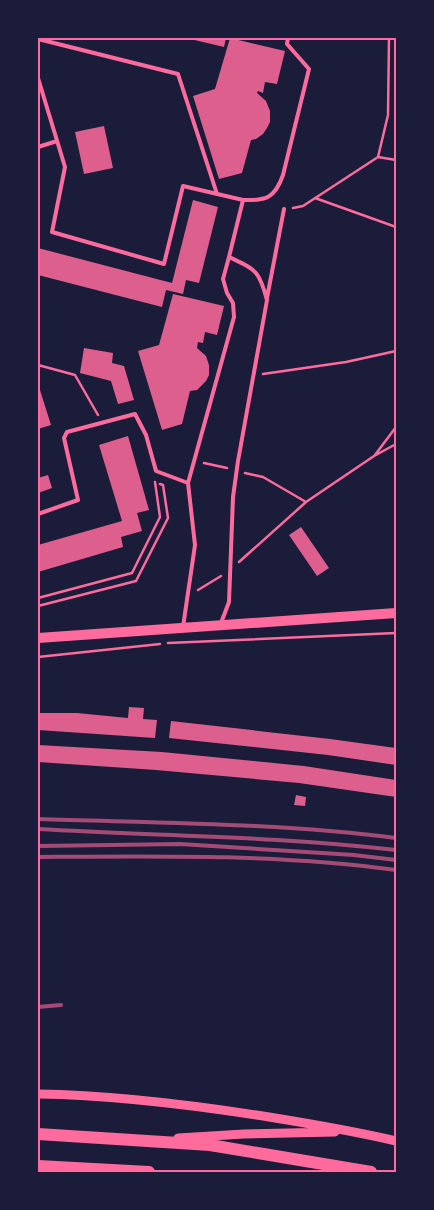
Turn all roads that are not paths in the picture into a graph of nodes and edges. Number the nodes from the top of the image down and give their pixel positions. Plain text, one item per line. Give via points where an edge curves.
1 (288, 38) edge
2 (38, 39) edge
3 (38, 78) edge
4 (57, 141) junction
5 (38, 147) edge
6 (217, 194) junction
7 (243, 200) junction
8 (284, 209) road end
9 (229, 257) junction
10 (267, 300) junction
11 (188, 483) junction
12 (38, 512) edge
13 (396, 613) edge
14 (220, 625) junction
15 (183, 627) junction
16 (38, 638) edge
17 (38, 1094) edge
18 (358, 1132) junction
19 (38, 1134) edge
20 (147, 1140) junction
21 (396, 1141) edge
22 (38, 1166) edge
23 (149, 1172) edge
24 (371, 1172) edge

1 - 7 lane via 287,44 309,69 284,175 279,188 270,197 258,201
2 - 6 lane via 178,74
3 - 4 lane
4 - 5 lane
4 - 6 lane via 65,167 52,232 164,264 183,186
6 - 7 lane
7 - 9 lane
8 - 10 lane
9 - 10 lane via 254,269 262,280
9 - 11 lane via 223,279 233,303 234,317
10 - 14 lane via 233,497 229,602
11 - 12 lane via 156,471 146,435 135,414 67,432 64,438 78,500
11 - 15 lane via 195,545
13 - 14 main road
14 - 15 main road
15 - 16 main road
17 - 18 street via 71,1094 209,1107
18 - 20 street
18 - 21 street
19 - 20 main road
20 - 24 main road via 210,1145
22 - 23 main road

